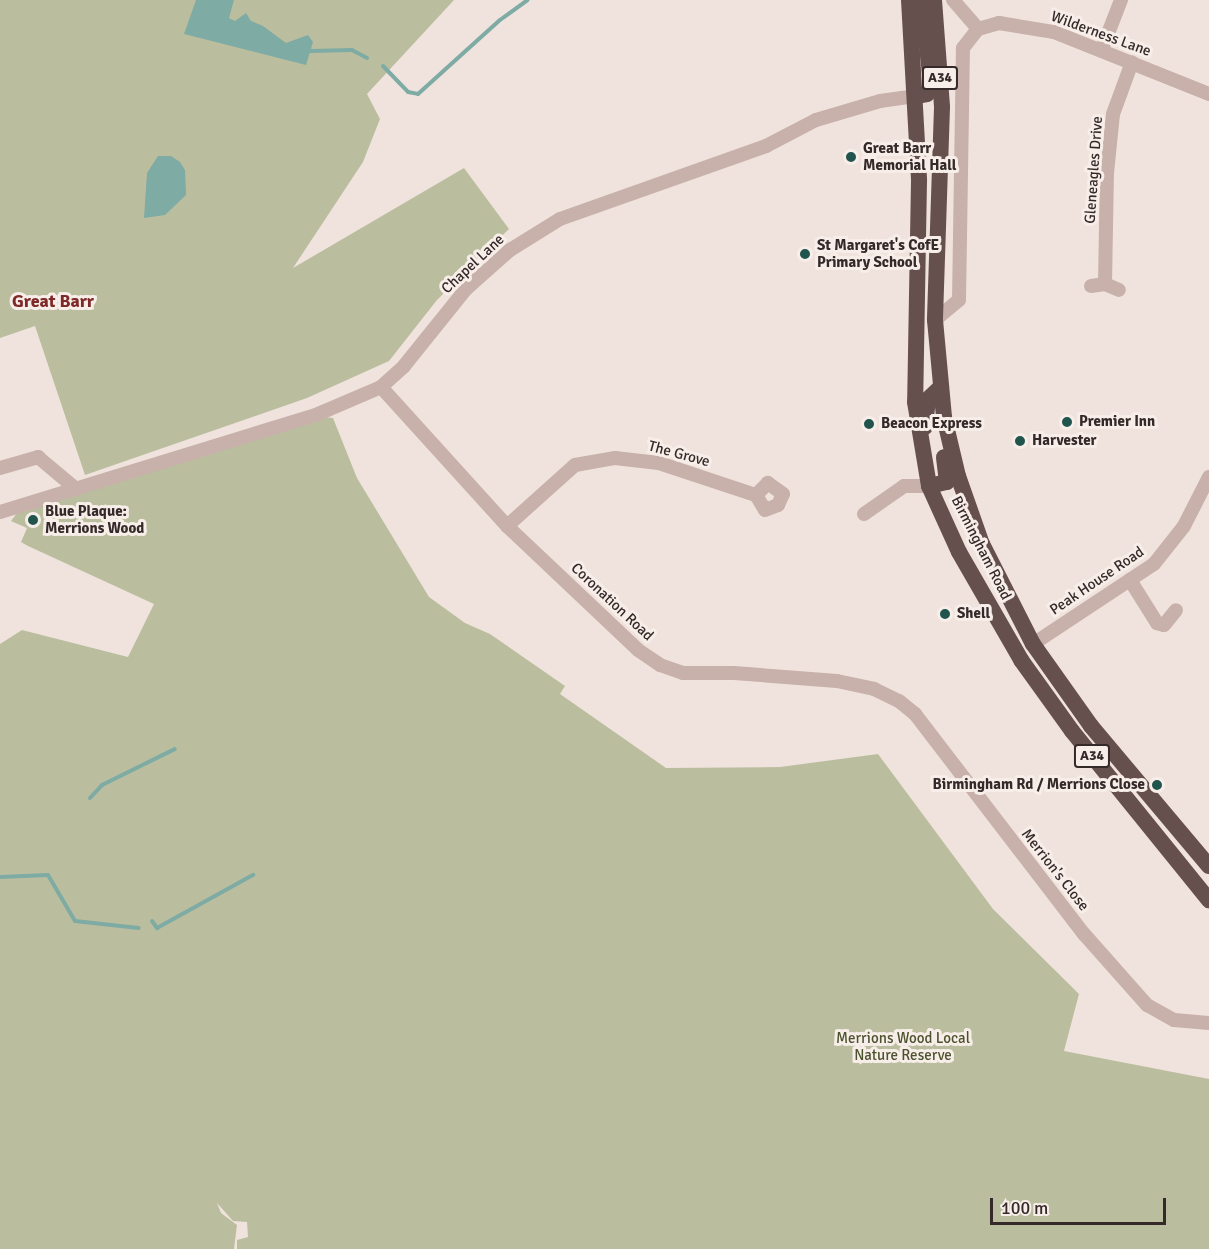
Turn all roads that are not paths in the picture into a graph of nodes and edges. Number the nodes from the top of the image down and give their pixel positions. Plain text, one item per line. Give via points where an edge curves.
1 (909, 0) edge
2 (922, 0) edge
3 (934, 0) edge
4 (953, 0) edge
5 (1121, 0) edge
6 (978, 29) junction
7 (1102, 49) junction
8 (1132, 62) junction
9 (1209, 94) edge
10 (916, 96) junction
11 (1105, 284) junction
12 (1091, 286) dead end
13 (1119, 290) dead end
14 (935, 320) junction
15 (394, 375) junction
16 (381, 387) junction
17 (941, 387) junction
18 (403, 408) junction
19 (944, 417) junction
20 (926, 467) junction
21 (0, 468) edge
22 (1209, 477) edge
23 (929, 486) junction
24 (76, 489) junction
25 (756, 495) dead end
26 (0, 512) edge
27 (864, 514) dead end
28 (507, 526) junction
29 (1130, 580) junction
30 (1176, 610) dead end
31 (1034, 644) junction
32 (899, 701) joint
33 (1209, 866) edge
34 (1209, 900) edge
35 (1209, 1023) edge

1 - 10 highway, Birmingham Road / A34
2 - 10 highway via 932,84 927,94
3 - 14 highway, Birmingham Road / A34 via 942,107
4 - 6 street
5 - 7 street
6 - 7 street, Wilderness Lane via 999,24 1032,28
6 - 14 street via 963,48 958,300
7 - 8 street, Wilderness Lane
8 - 9 street, Wilderness Lane
8 - 11 street, Gleneagles Drive via 1113,114 1107,173
10 - 15 street, Chapel Lane via 880,101 816,120 766,146 560,219 510,250 466,289
10 - 20 highway, Birmingham Road / A34 via 915,402
11 - 12 street
11 - 13 street
14 - 17 highway, Birmingham Road / A34
15 - 16 street, Chapel Lane
15 - 18 street, Coronation Road
16 - 18 street, Coronation Road
16 - 24 street, Chapel Lane via 318,414
17 - 19 highway, Birmingham Road / A34
17 - 20 highway via 928,399
18 - 28 street, Coronation Road
19 - 23 highway via 946,482
19 - 31 highway, Birmingham Road / A34 via 958,476 982,544
20 - 23 highway, Birmingham Road / A34
21 - 24 street via 38,457
22 - 29 street, Peak House Road via 1169,547 1154,564
23 - 27 street via 904,486
23 - 34 highway, Birmingham Road / A34 via 959,552 1021,660 1072,731
24 - 26 street, Chapel Lane
25 - 28 street, The Grove via 659,463 615,458 575,465
28 - 32 street, Coronation Road via 638,650 660,665 683,674 734,673 837,681 874,689
29 - 30 street via 1157,623 1164,625
29 - 31 street, Peak House Road
31 - 33 highway, Birmingham Road / A34 via 1091,726
32 - 35 street, Merrion's Close via 915,714 1084,934 1147,1005 1174,1020

